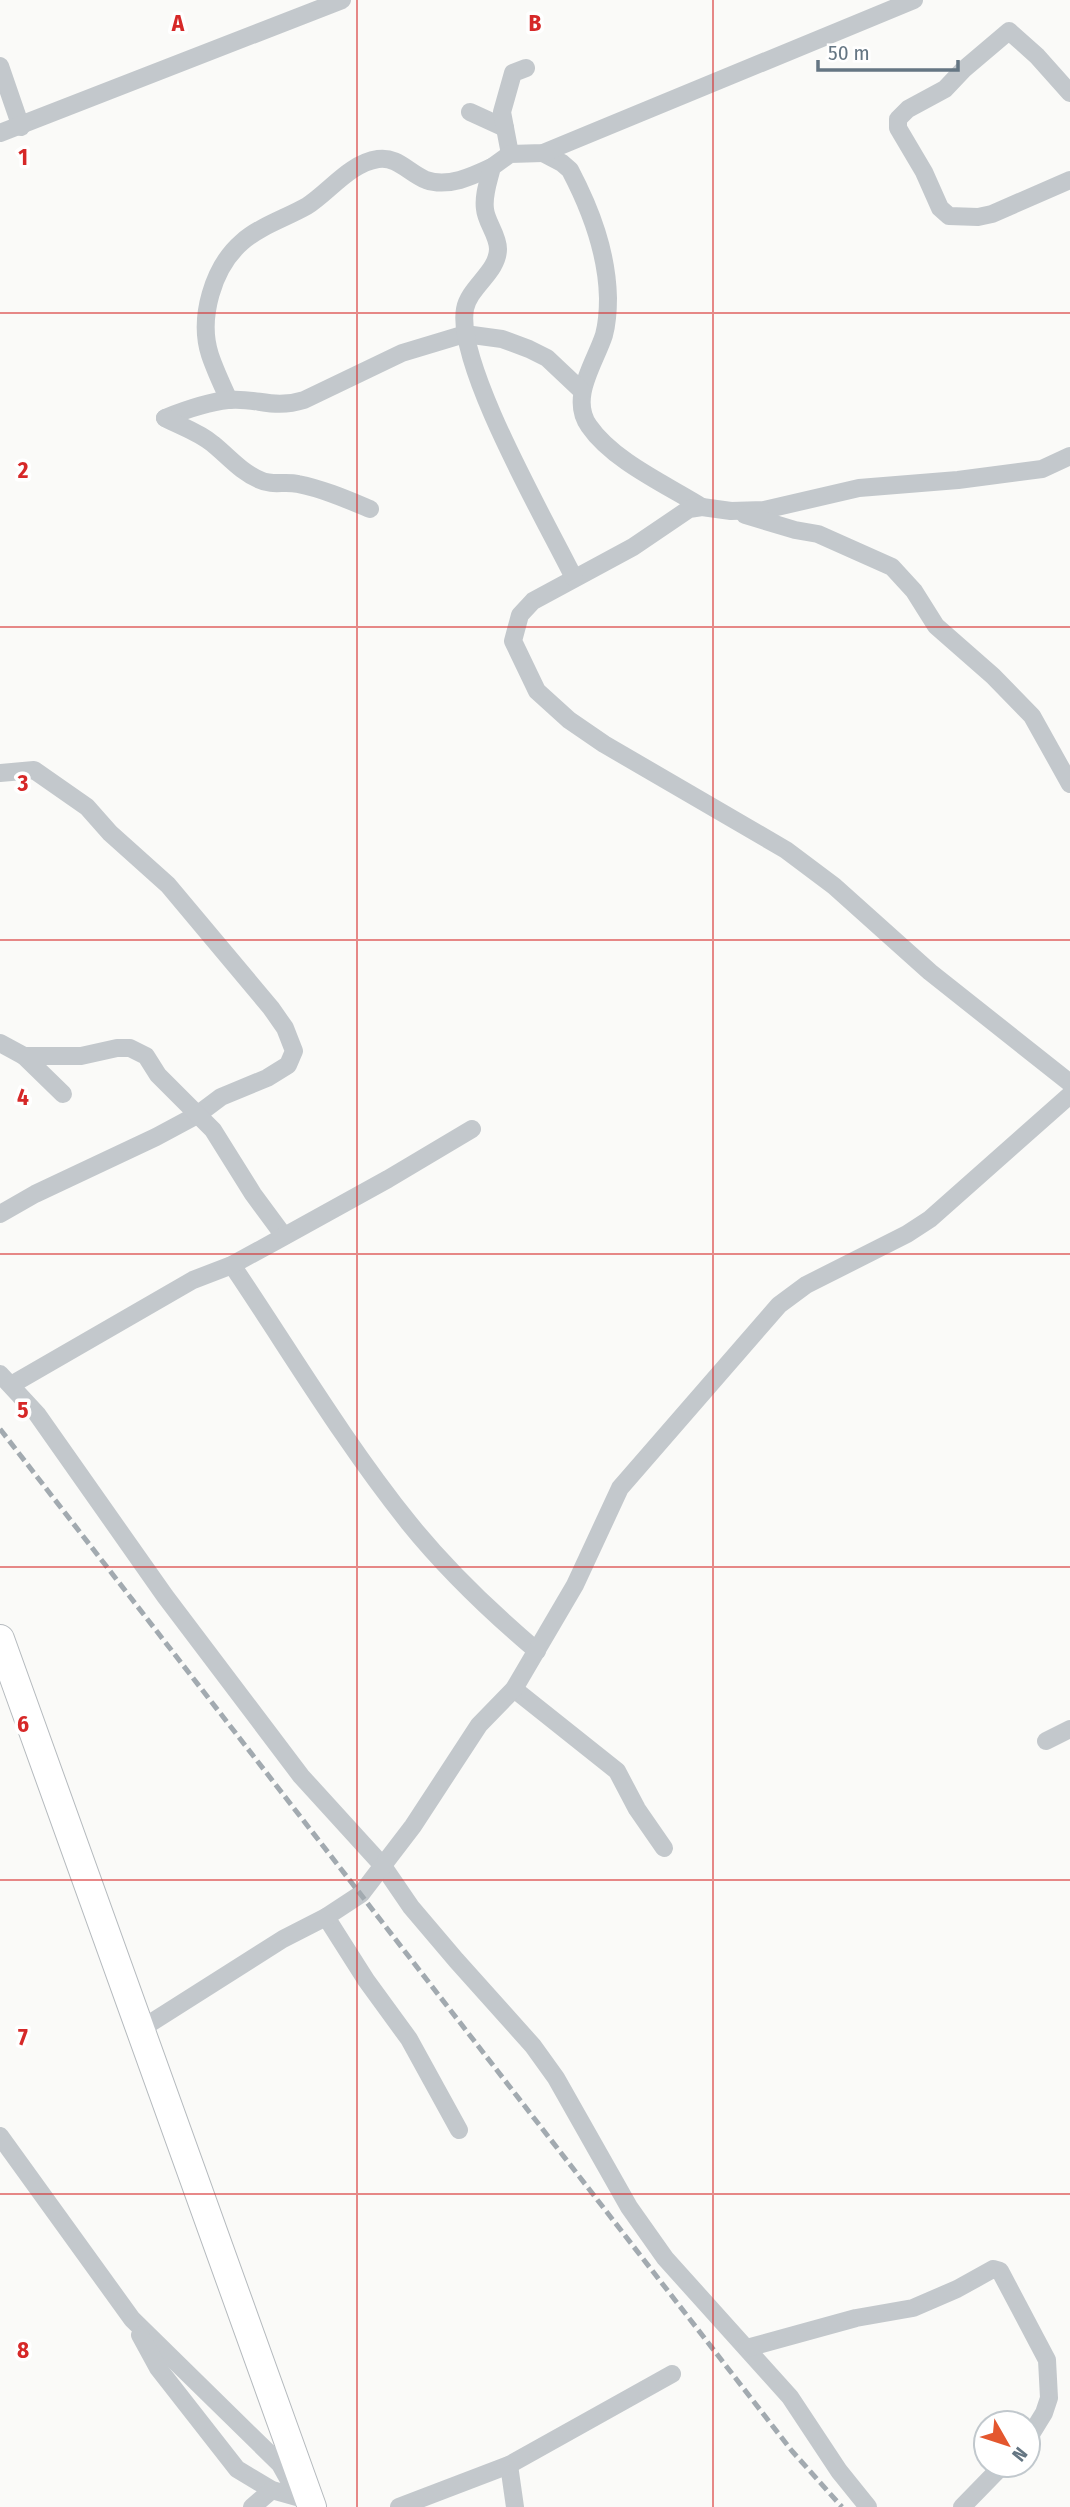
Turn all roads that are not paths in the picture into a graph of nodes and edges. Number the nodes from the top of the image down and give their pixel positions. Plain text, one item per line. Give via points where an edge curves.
1 (342, 0) edge
2 (914, 0) edge
3 (0, 66) edge
4 (526, 68) dead end
5 (1070, 93) edge
6 (470, 112) dead end
7 (21, 127) junction
8 (505, 128) junction
9 (0, 134) edge
10 (543, 153) junction
11 (510, 154) junction
12 (492, 167) junction
13 (1070, 180) edge
14 (465, 334) junction
15 (582, 391) junction
16 (229, 400) junction
17 (1070, 456) edge
18 (702, 507) junction
19 (370, 509) dead end
20 (731, 511) junction
21 (574, 578) junction
22 (0, 773) edge
23 (1070, 784) edge
24 (0, 1043) edge
25 (24, 1056) junction
26 (1070, 1083) edge
27 (63, 1094) dead end
28 (1070, 1095) edge
29 (197, 1115) junction
30 (472, 1129) dead end
31 (0, 1214) edge
32 (284, 1236) junction
33 (232, 1265) junction
34 (5, 1380) edge
35 (0, 1639) edge
36 (537, 1651) junction
37 (514, 1689) junction
38 (1070, 1729) edge
39 (1046, 1741) dead end
40 (664, 1848) dead end
41 (383, 1866) junction
42 (326, 1917) junction
43 (141, 2029) junction
44 (459, 2130) dead end
45 (0, 2136) edge
46 (132, 2319) junction
47 (747, 2348) junction
48 (672, 2374) dead end
49 (1042, 2416) edge
50 (509, 2465) junction
51 (989, 2479) edge
52 (272, 2490) junction
53 (306, 2504) edge
54 (252, 2507) edge
55 (400, 2507) edge
56 (515, 2507) edge
57 (868, 2507) edge
58 (962, 2507) edge

1 - 7 street
2 - 10 street
3 - 7 street
4 - 8 street via 513,74 502,113
5 - 13 street via 1009,30 945,89 898,119 898,128 940,208 953,218 992,214
6 - 8 street
7 - 9 street
8 - 11 street
10 - 11 street
10 - 15 street via 570,170 605,259 605,331
11 - 12 street
12 - 14 street via 485,208 498,248 492,267 465,307
12 - 16 street via 467,179 427,180 390,159 376,159 307,206 243,240 225,259 218,275 207,323 210,355
14 - 15 street via 502,339 529,349 547,358
14 - 16 street via 402,353 287,405
14 - 21 street via 487,404
15 - 18 street via 587,425 604,443
16 - 19 street via 165,418 205,438 261,481 295,483
17 - 20 street via 1042,469 859,488 764,510
18 - 20 street
18 - 21 street via 689,509 633,547
20 - 23 street via 818,534 892,567 936,626 1031,716
21 - 26 street via 533,601 515,628 513,641 537,691 604,744 786,850
22 - 29 street via 34,770 87,807 168,885 285,1028 294,1051 288,1065 221,1097
24 - 25 street
25 - 27 street
25 - 29 street via 81,1056 130,1048 146,1056
28 - 36 street via 930,1219 806,1285 779,1305 620,1488 575,1586
29 - 31 street
29 - 32 street via 213,1130
30 - 32 street
32 - 33 street
33 - 34 street via 193,1280
33 - 36 street via 409,1523 497,1617
34 - 41 street via 37,1414 165,1596 301,1776
35 - 43 main road
36 - 37 street
37 - 40 street via 617,1771
37 - 41 street via 479,1725
38 - 39 street
41 - 42 street via 361,1894
41 - 47 street via 411,1907 533,2046 629,2207 665,2258
42 - 43 street
42 - 44 street via 409,2039
43 - 53 main road
45 - 46 street
46 - 52 street via 158,2368 223,2453 237,2469
46 - 53 street via 280,2464
47 - 49 street via 856,2318 913,2308 993,2269 1000,2271 1047,2360 1049,2398
47 - 57 street via 790,2397
48 - 50 street
50 - 55 street
50 - 56 street
51 - 58 street
52 - 53 street
52 - 54 street

